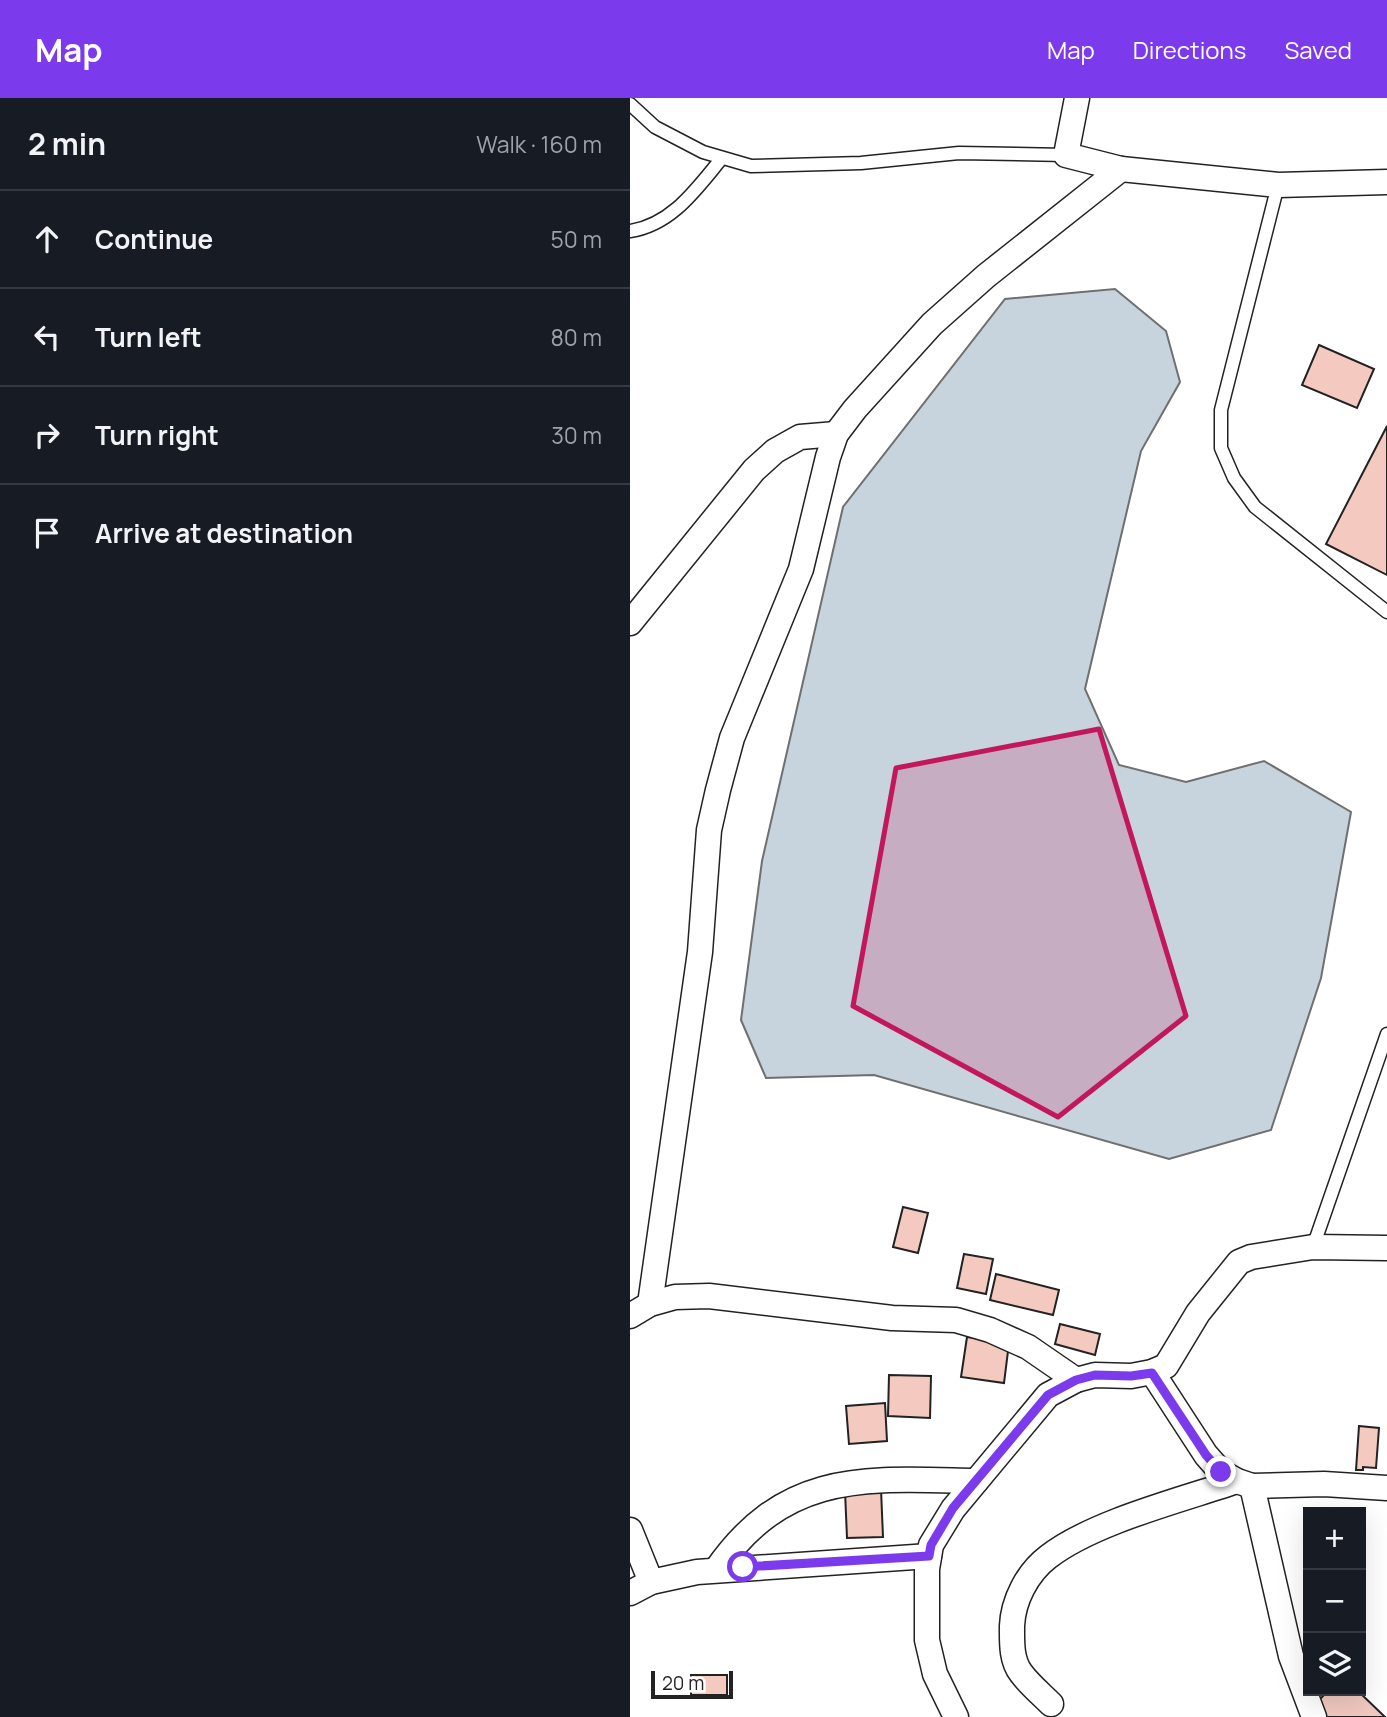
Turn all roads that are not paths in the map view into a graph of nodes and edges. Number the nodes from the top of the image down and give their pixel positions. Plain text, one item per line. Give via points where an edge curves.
1 (1077, 98) edge
2 (630, 104) edge
3 (1066, 155) junction
4 (722, 158) junction
5 (1121, 169) junction
6 (1387, 183) edge
7 (1278, 185) junction
8 (630, 231) edge
9 (836, 435) junction
10 (1387, 612) edge
11 (630, 623) edge
12 (1387, 1034) edge
13 (1313, 1247) junction
14 (1387, 1248) edge
15 (640, 1310) edge
16 (1152, 1373) junction
17 (1076, 1380) junction
18 (976, 1481) junction
19 (1245, 1484) junction
20 (1387, 1488) edge
21 (630, 1530) edge
22 (929, 1556) junction
23 (716, 1570) junction
24 (640, 1587) edge
25 (1051, 1704) dead end
26 (956, 1717) edge
27 (1314, 1717) edge

1 - 3 street
2 - 4 lane via 655,127
3 - 4 lane via 959,153 796,166 751,166
3 - 5 street
4 - 8 lane via 686,201 661,220
5 - 7 street
5 - 9 street via 932,324
6 - 7 street
7 - 10 lane via 1221,410 1221,448 1234,478 1255,507
9 - 11 street via 800,437 754,470
9 - 15 street via 801,569 732,738 718,790 709,831 700,952
12 - 13 lane
13 - 14 street
13 - 16 street via 1239,1262 1198,1313 1167,1366
15 - 17 street via 675,1297 709,1296 892,1318 956,1320 990,1329 1028,1347
16 - 17 street
16 - 19 street via 1206,1455 1221,1472
17 - 18 street via 1048,1395
18 - 22 street via 953,1508
18 - 23 street via 878,1479 824,1487 786,1503 747,1530
19 - 20 street
19 - 25 street via 1123,1520 1082,1536 1046,1558 1026,1581 1013,1610 1012,1649 1020,1672
19 - 27 street via 1291,1656
21 - 24 street
22 - 23 street
22 - 26 street via 927,1640 935,1674
23 - 24 street

